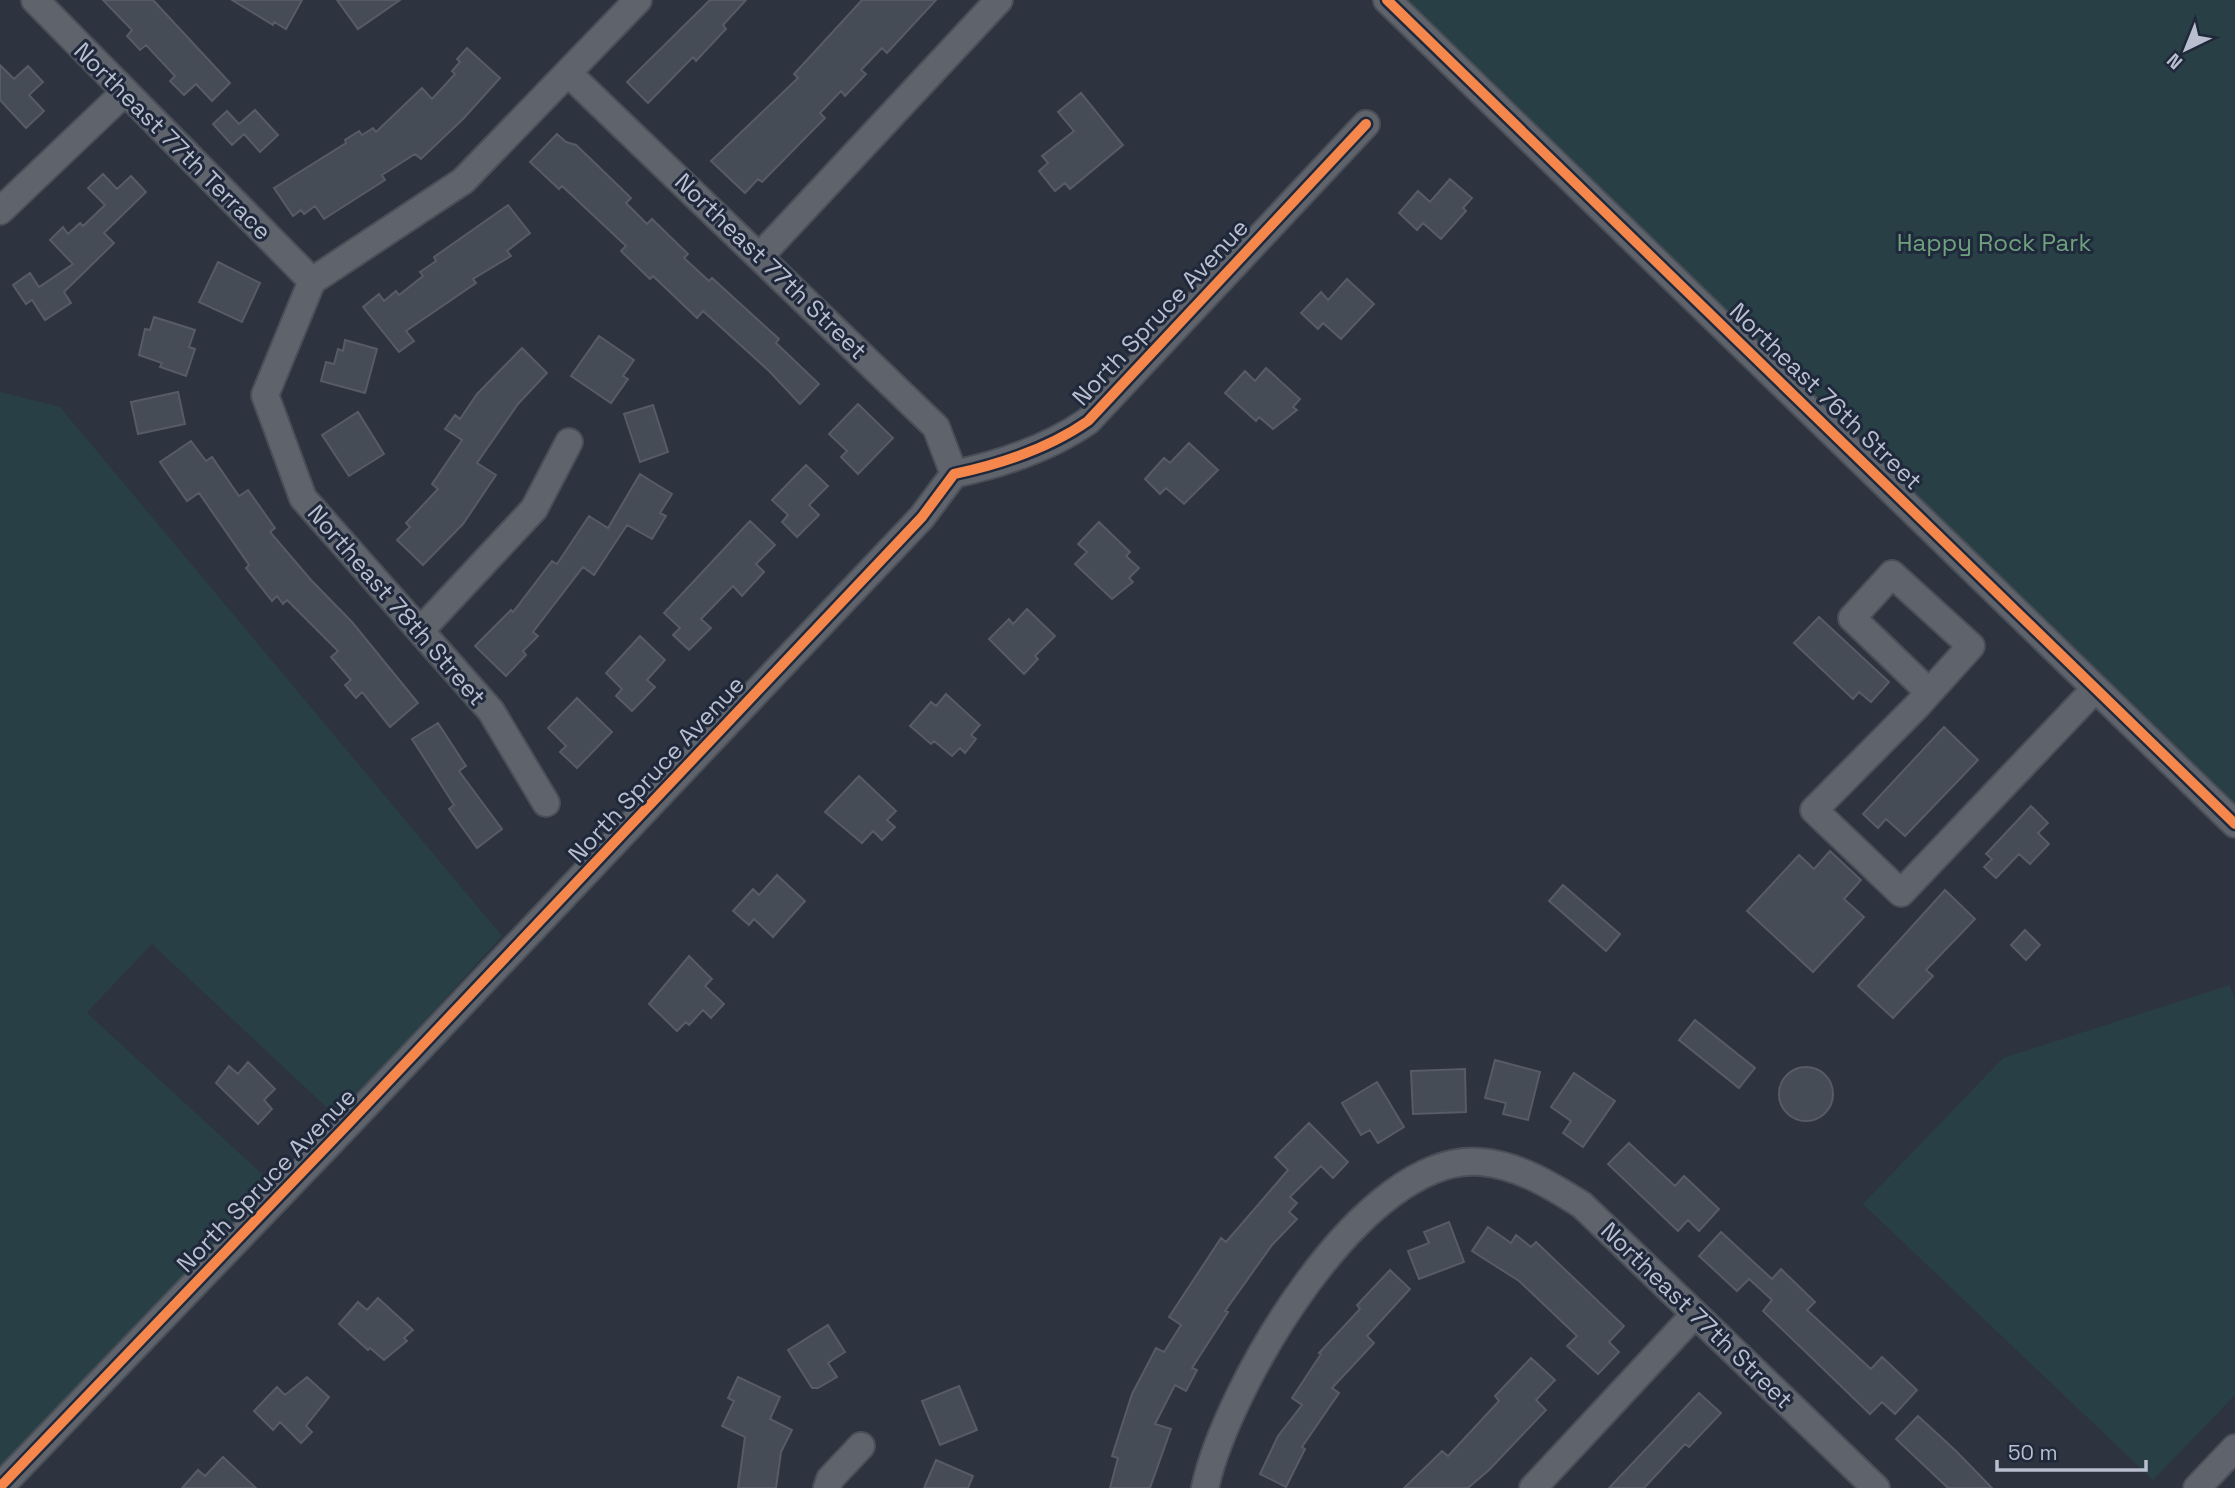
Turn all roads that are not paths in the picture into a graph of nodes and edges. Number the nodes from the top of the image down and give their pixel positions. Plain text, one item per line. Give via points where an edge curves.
1 (35, 0) edge
2 (638, 0) edge
3 (999, 0) edge
4 (1387, 0) edge
5 (568, 72) junction
6 (125, 92) junction
7 (1366, 124) dead end
8 (0, 211) edge
9 (761, 255) junction
10 (312, 281) junction
11 (569, 442) dead end
12 (954, 474) junction
13 (421, 630) junction
14 (2095, 689) junction
15 (1929, 692) junction
16 (546, 803) dead end
17 (2235, 824) edge
18 (1695, 1314) junction
19 (861, 1446) dead end
20 (2235, 1448) edge
21 (0, 1487) edge
22 (827, 1488) edge
23 (1205, 1488) edge
24 (1533, 1488) edge
25 (1875, 1488) edge
26 (2197, 1488) edge

1 - 6 street, Northeast 77th Terrace
2 - 5 street
3 - 9 street
4 - 14 street, Northeast 76th Street
5 - 9 street, Northeast 77th Street
5 - 10 street via 463,181
6 - 8 street
6 - 10 street, Northeast 77th Terrace
7 - 12 street, North Spruce Avenue via 1088,421 1068,435 998,464
9 - 12 street, Northeast 77th Street via 936,427
10 - 13 street, Northeast 78th Street via 265,395 303,498
11 - 13 street via 534,509
12 - 21 street, North Spruce Avenue via 922,517
13 - 16 street, Northeast 78th Street via 491,711
14 - 15 street via 1901,893 1814,810
14 - 17 street, Northeast 76th Street
15 - 15 street via 1971,646 1892,574 1852,618
18 - 23 street, Northeast 77th Street via 1582,1205 1542,1180 1480,1161 1443,1167 1408,1180 1357,1224 1302,1287 1224,1425
18 - 24 street
18 - 25 street, Northeast 77th Street
19 - 22 street
20 - 26 street

